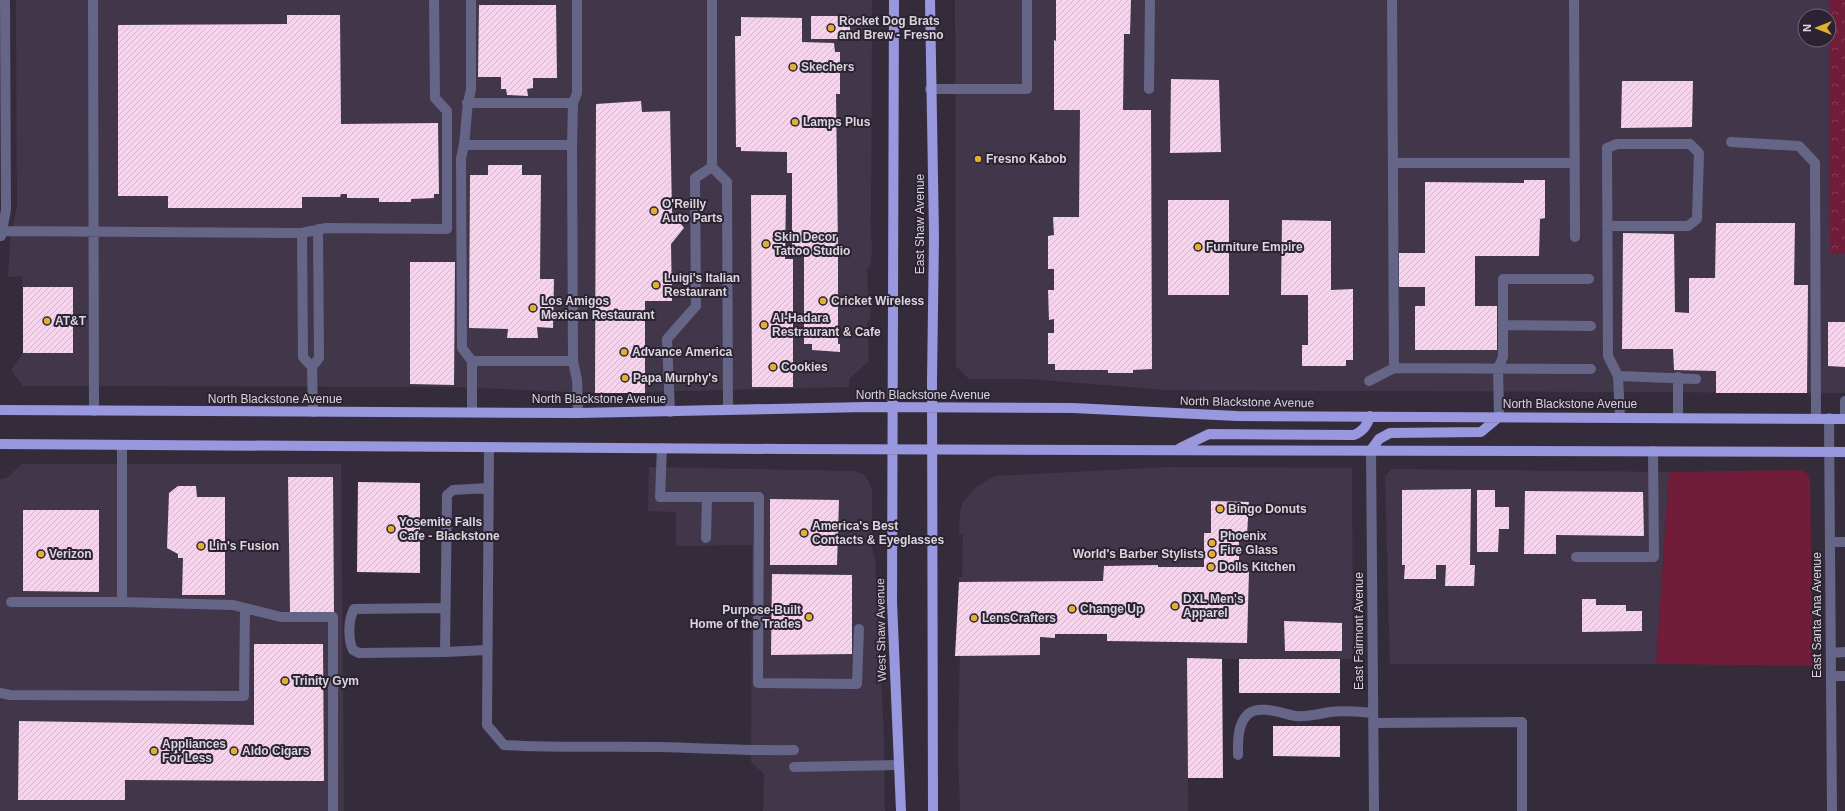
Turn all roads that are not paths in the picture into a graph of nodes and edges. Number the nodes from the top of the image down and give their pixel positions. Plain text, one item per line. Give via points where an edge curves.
1 (5, 0) edge
2 (93, 0) edge
3 (434, 0) edge
4 (471, 0) edge
5 (577, 0) edge
6 (712, 0) edge
7 (894, 0) edge
8 (930, 0) edge
9 (1027, 0) edge
10 (1150, 0) edge
11 (1392, 0) edge
12 (1574, 0) edge
13 (3, 48) edge
14 (930, 89) junction
15 (1149, 89) dead end
16 (467, 103) junction
17 (573, 103) junction
18 (1731, 142) dead end
19 (465, 145) junction
20 (572, 145) junction
21 (1393, 163) junction
22 (1574, 163) junction
23 (712, 167) junction
24 (1607, 226) junction
25 (318, 229) junction
26 (93, 232) junction
27 (302, 233) junction
28 (1, 234) edge
29 (1575, 237) dead end
30 (1589, 279) dead end
31 (1503, 325) junction
32 (1591, 326) dead end
33 (472, 361) junction
34 (572, 361) junction
35 (312, 367) junction
36 (1394, 368) junction
37 (1498, 368) junction
38 (1591, 369) dead end
39 (1618, 376) junction
40 (1678, 377) junction
41 (1696, 379) dead end
42 (1370, 381) dead end
43 (1845, 401) edge
44 (893, 407) junction
45 (932, 408) junction
46 (0, 410) edge
47 (728, 410) junction
48 (94, 411) junction
49 (313, 412) junction
50 (472, 412) junction
51 (670, 412) junction
52 (578, 413) junction
53 (1370, 416) junction
54 (1499, 417) junction
55 (1620, 418) junction
56 (1678, 418) junction
57 (1816, 418) junction
58 (1829, 418) junction
59 (1845, 419) edge
60 (0, 444) edge
61 (122, 445) junction
62 (489, 447) junction
63 (662, 448) junction
64 (892, 448) junction
65 (932, 448) junction
66 (1178, 449) junction
67 (1371, 450) junction
68 (1653, 451) junction
69 (1830, 452) junction
70 (1845, 452) edge
71 (488, 488) junction
72 (707, 497) junction
73 (706, 538) dead end
74 (1830, 542) junction
75 (1845, 542) edge
76 (1576, 557) dead end
77 (10, 602) dead end
78 (122, 602) junction
79 (445, 608) junction
80 (245, 609) junction
81 (859, 629) dead end
82 (487, 650) junction
83 (445, 652) junction
84 (1831, 652) junction
85 (1845, 652) edge
86 (1831, 676) junction
87 (1845, 676) edge
88 (0, 693) edge
89 (1373, 718) junction
90 (794, 750) dead end
91 (1238, 755) dead end
92 (899, 765) junction
93 (794, 767) dead end
94 (333, 811) edge
95 (901, 811) edge
96 (933, 811) edge
97 (1374, 811) edge
98 (1522, 811) edge
99 (1832, 811) edge

1 - 13 street
2 - 26 street
3 - 25 street via 435,98 447,111 447,229
4 - 16 street via 471,90
5 - 17 street via 577,93
6 - 23 street
7 - 44 main road
8 - 14 main road, East Shaw Avenue
9 - 14 street via 1027,89
10 - 15 street
11 - 21 street
12 - 22 street
13 - 28 street via 6,210
14 - 45 main road, East Shaw Avenue via 934,236
16 - 17 street
16 - 19 street
17 - 20 street
18 - 57 street via 1799,146 1815,163
19 - 20 street
19 - 33 street via 461,158 462,348
20 - 34 street
21 - 22 street
21 - 36 street
22 - 29 street
23 - 47 street via 727,182
23 - 51 street via 696,178 696,306 667,339
24 - 24 street via 1607,148 1617,144 1690,144 1699,153 1697,219 1688,226
24 - 39 street via 1608,356
25 - 27 street
25 - 35 street via 319,358
26 - 27 street
26 - 28 street
26 - 48 street
27 - 35 street via 303,357
30 - 31 street via 1503,279
31 - 32 street
31 - 37 street via 1503,357
33 - 34 street
33 - 50 street
34 - 52 street via 577,380
35 - 49 street
36 - 37 street
36 - 42 street
37 - 38 street
37 - 54 street
39 - 40 street
39 - 55 street
40 - 41 street
40 - 56 street
43 - 59 street
44 - 45 main road, North Blackstone Avenue
44 - 47 main road, North Blackstone Avenue
44 - 64 main road
45 - 53 main road, North Blackstone Avenue via 1073,408 1237,416
45 - 65 main road, East Shaw Avenue
46 - 48 main road, North Blackstone Avenue
47 - 51 main road, North Blackstone Avenue
48 - 49 main road, North Blackstone Avenue
49 - 50 main road, North Blackstone Avenue
50 - 52 main road, North Blackstone Avenue
51 - 52 main road, North Blackstone Avenue
53 - 54 main road, North Blackstone Avenue
53 - 66 main road via 1368,424 1354,435 1209,434
54 - 55 main road, North Blackstone Avenue
54 - 67 main road via 1481,432 1390,433 1379,439
55 - 56 main road, North Blackstone Avenue
56 - 57 main road, North Blackstone Avenue
57 - 58 main road, North Blackstone Avenue
58 - 59 main road, North Blackstone Avenue
58 - 69 street, East Santa Ana Avenue
60 - 61 main road
61 - 62 main road
61 - 78 street
62 - 63 main road
62 - 71 street
63 - 64 main road
63 - 72 street via 660,497
64 - 65 main road
64 - 92 main road, West Shaw Avenue via 892,642
65 - 66 main road
65 - 96 main road
66 - 67 main road
67 - 68 main road
67 - 89 street, East Fairmont Avenue
68 - 69 main road
68 - 76 street via 1654,557
69 - 70 main road
69 - 74 street, East Santa Ana Avenue
71 - 79 street via 453,490 447,495
71 - 82 street
72 - 73 street
72 - 81 street via 759,497 758,682 858,684
74 - 75 street
74 - 84 street, East Santa Ana Avenue
77 - 78 street
78 - 80 street via 233,605
79 - 83 street
79 - 83 street via 354,609 351,615 350,645 353,650 360,652
80 - 88 street via 244,696
80 - 94 street via 281,617 333,617
82 - 83 street
82 - 90 street via 487,725 504,745
84 - 85 street
84 - 86 street, East Santa Ana Avenue
86 - 87 street
86 - 99 street, East Santa Ana Avenue
89 - 91 street via 1330,712 1298,716 1256,710 1242,721 1238,735
89 - 97 street, East Fairmont Avenue
89 - 98 street via 1522,722
92 - 93 street
92 - 95 main road, West Shaw Avenue

